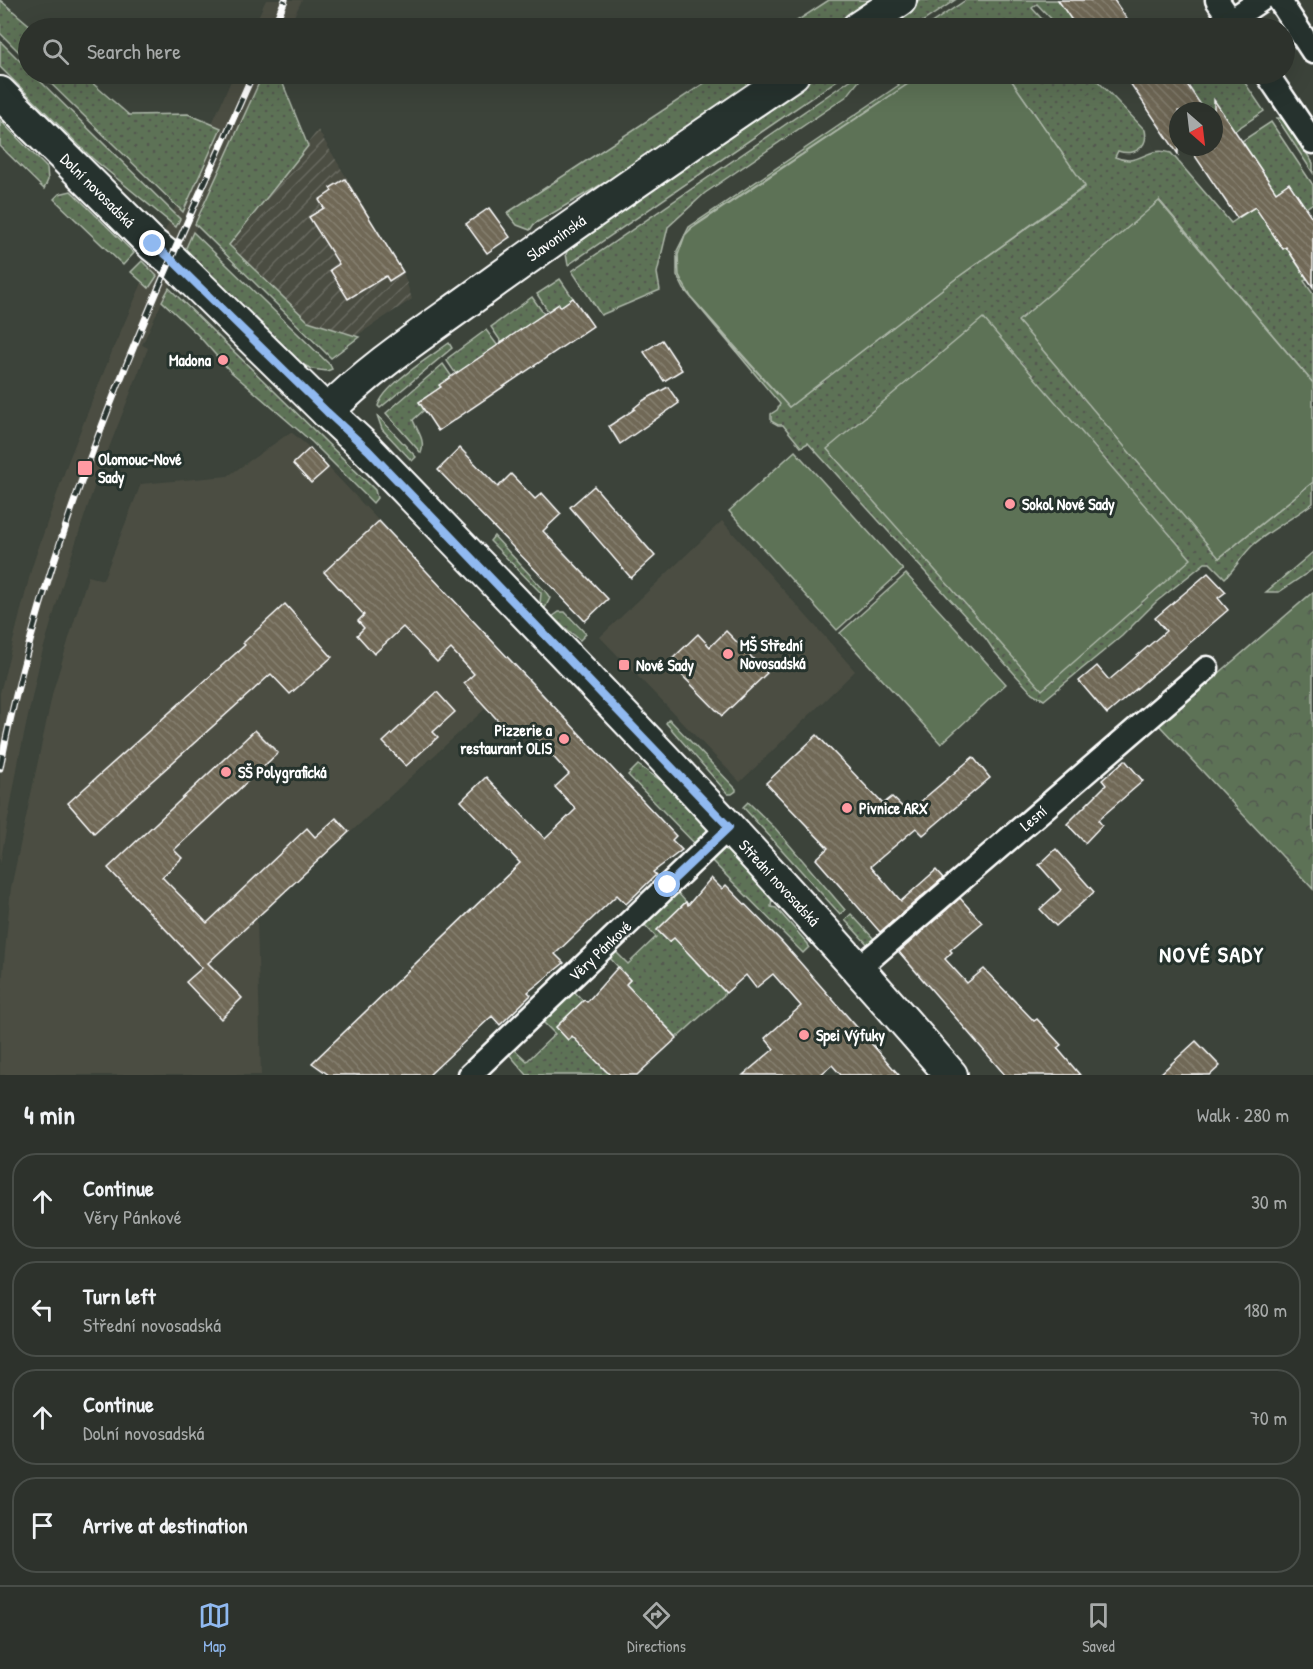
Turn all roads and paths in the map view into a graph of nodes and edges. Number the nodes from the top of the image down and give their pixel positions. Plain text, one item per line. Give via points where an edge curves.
1 (900, 0) edge
2 (1217, 0) edge
3 (1261, 0) edge
4 (1279, 0) edge
5 (873, 18) edge
6 (1230, 18) edge
7 (1241, 18) edge
8 (1291, 18) edge
9 (1295, 24) edge
10 (1313, 52) edge
11 (778, 84) edge
12 (1274, 84) edge
13 (0, 93) edge
14 (1313, 142) edge
15 (327, 412) junction
16 (1207, 668) dead end
17 (729, 827) junction
18 (859, 968) junction
19 (470, 1075) edge
20 (951, 1075) edge

1 - 5 main road
2 - 6 street
3 - 7 street
4 - 8 street
9 - 10 street
11 - 15 main road, Slavonínská via 611,198 416,339 353,385
12 - 14 street
13 - 15 main road, Dolní novosadská
15 - 17 main road, Střední novosadská via 375,457
16 - 18 street, Lesní
17 - 18 main road, Střední novosadská
17 - 19 street, Věry Pánkové
18 - 20 main road, Střední novosadská

